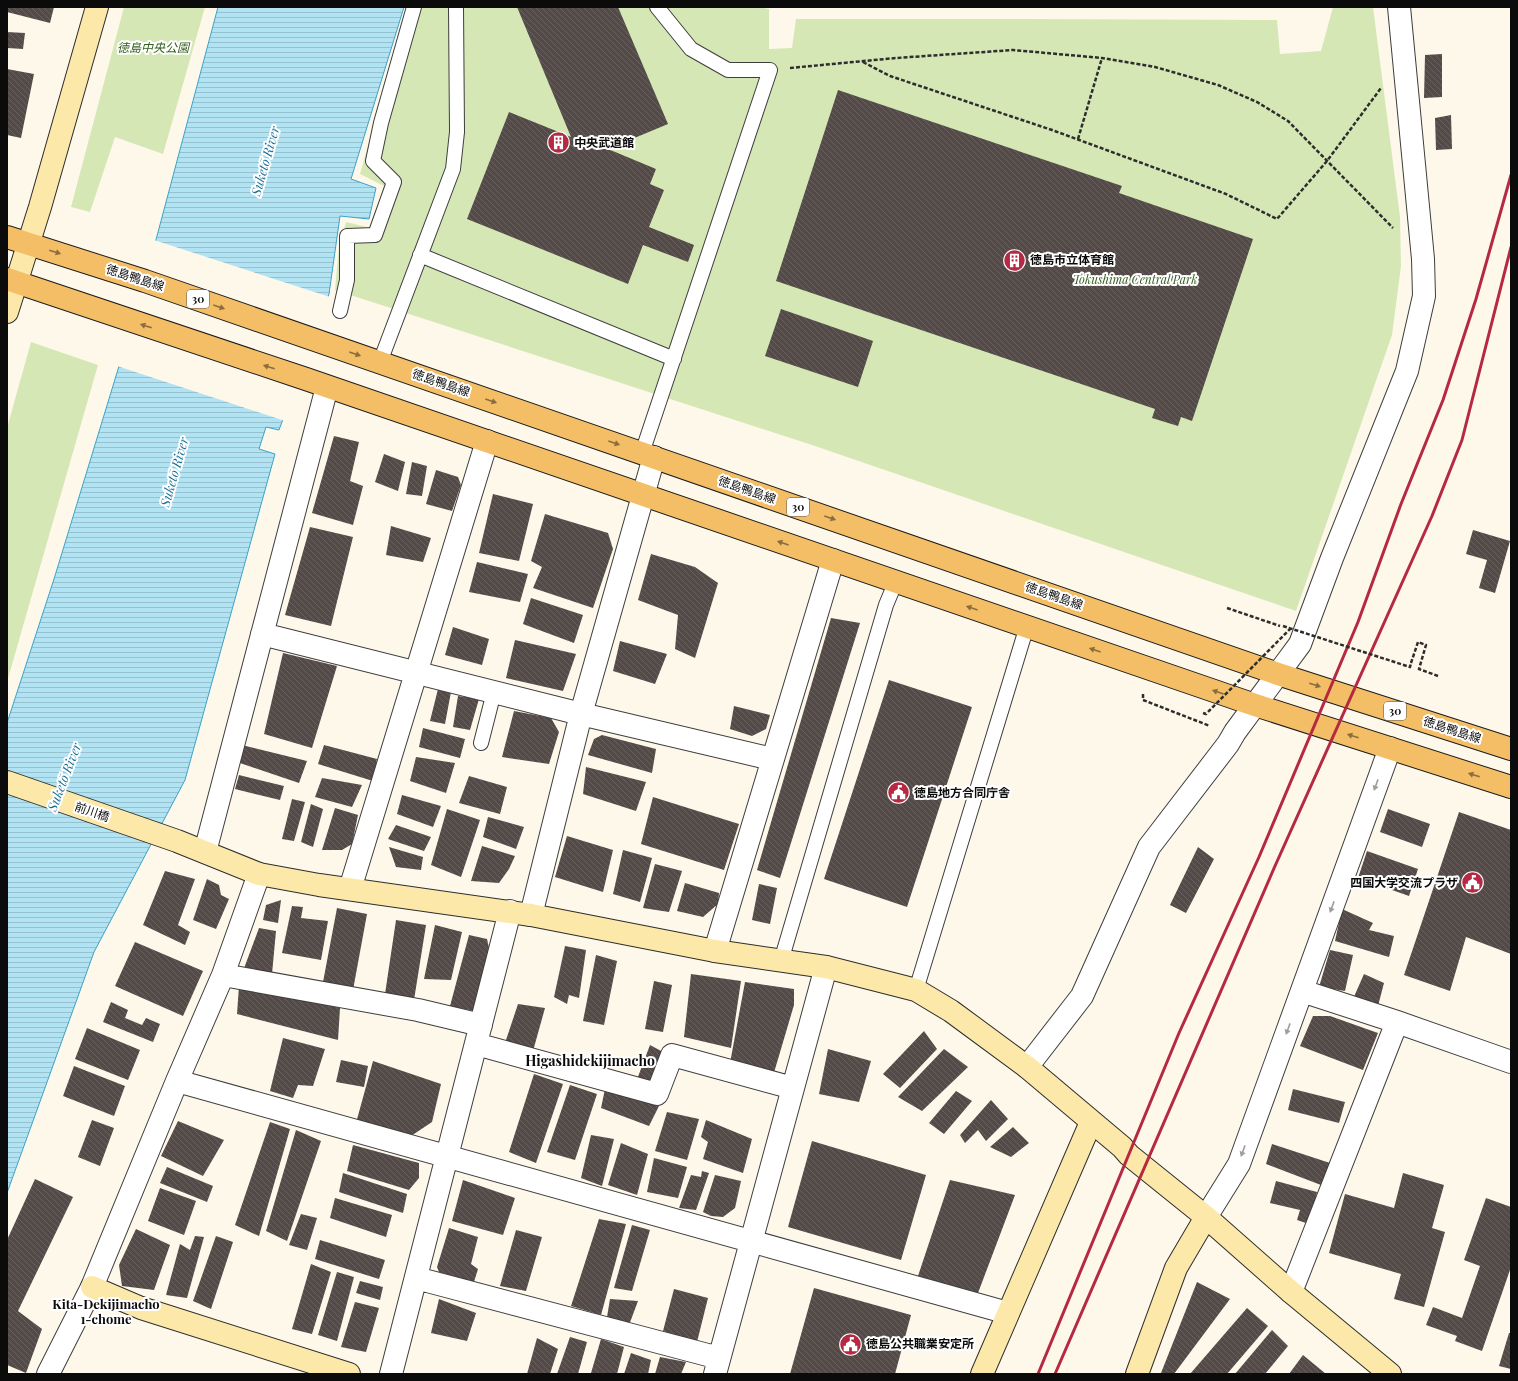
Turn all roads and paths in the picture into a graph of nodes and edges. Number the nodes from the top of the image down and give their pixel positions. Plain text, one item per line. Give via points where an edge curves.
1 (96, 7) edge
2 (414, 7) edge
3 (456, 7) edge
4 (657, 7) edge
5 (1399, 7) edge
6 (1404, 56) junction
7 (1102, 58) junction
8 (862, 62) junction
9 (770, 70) junction
10 (1078, 140) junction
11 (1327, 161) junction
12 (7, 237) edge
13 (28, 244) junction
14 (420, 255) junction
15 (1423, 259) junction
16 (12, 281) edge
17 (340, 311) dead end
18 (7, 312) edge
19 (674, 359) junction
20 (380, 362) junction
21 (327, 387) junction
22 (487, 441) junction
23 (648, 455) junction
24 (643, 495) junction
25 (833, 560) junction
26 (896, 581) junction
27 (1227, 608) dead end
28 (1027, 626) junction
29 (1290, 629) junction
30 (262, 634) junction
31 (416, 672) junction
32 (1278, 674) junction
33 (1438, 676) dead end
34 (1142, 690) dead end
35 (494, 692) junction
36 (1255, 705) junction
37 (1203, 713) dead end
38 (580, 714) junction
39 (1213, 726) dead end
40 (480, 743) dead end
41 (1390, 748) junction
42 (1511, 749) edge
43 (772, 759) junction
44 (7, 782) edge
45 (1511, 787) edge
46 (205, 852) junction
47 (259, 874) junction
48 (350, 889) junction
49 (521, 913) junction
50 (715, 951) junction
51 (781, 961) junction
52 (826, 967) junction
53 (223, 975) junction
54 (916, 990) junction
55 (1302, 991) junction
56 (1397, 1022) junction
57 (479, 1034) junction
58 (1511, 1062) edge
59 (1027, 1067) junction
60 (177, 1081) junction
61 (793, 1088) junction
62 (1091, 1122) junction
63 (447, 1156) junction
64 (1206, 1217) junction
65 (751, 1241) junction
66 (416, 1278) junction
67 (92, 1287) junction
68 (1291, 1292) junction
69 (1008, 1313) junction
70 (717, 1366) edge
71 (1139, 1373) edge
72 (48, 1374) edge
73 (349, 1374) edge
74 (391, 1374) edge
75 (982, 1374) edge
76 (1390, 1374) edge

1 - 13 street
2 - 17 lane via 381,123 373,161 394,182 375,235 346,236 347,280
3 - 14 lane via 457,132 453,169
4 - 9 lane via 690,50 728,70
5 - 6 street
6 - 11 path
6 - 15 street
7 - 8 path via 1013,50
7 - 10 path
7 - 11 path via 1155,67 1218,85 1258,102 1288,121
8 - 9 path
8 - 10 path via 890,76
9 - 19 lane
10 - 11 path via 1226,194 1277,219
11 - 15 path
12 - 13 main road, 徳島鴨島線 / 30
13 - 16 street
13 -> 20 main road, 徳島鴨島線 / 30 via 145,281
14 - 19 lane
14 - 20 lane
15 - 32 street via 1424,296 1407,371 1299,646
16 - 18 street
21 -> 16 main road
19 - 23 lane
20 -> 23 main road, 徳島鴨島線 / 30
21 - 22 main road
21 - 30 street
22 - 24 main road
22 - 31 street
23 - 24 street
23 -> 32 main road, 徳島鴨島線 / 30
25 -> 24 main road
24 - 38 street
25 - 26 main road
25 - 43 street
28 -> 26 main road
26 - 51 lane via 886,605
27 - 29 path, bridge
36 -> 28 main road
28 - 54 lane
29 - 33 path, bridge via 1410,667 1418,642 1426,645 1419,669
29 - 37 path, bridge via 1206,714
30 - 31 street
30 - 46 street
31 - 35 street
31 - 48 street
32 - 36 street
32 -> 42 main road, 徳島鴨島線 / 30
34 - 39 path via 1143,700
35 - 38 street
35 - 40 lane
41 -> 36 main road
36 - 59 street via 1149,847 1082,996
38 - 43 street
38 - 49 street
45 -> 41 main road
41 -> 55 street
43 - 50 street
44 - 46 street, 前川橋
46 - 47 street, 前川橋
47 - 48 street, 前川橋
47 - 53 street
48 - 49 street, 前川橋
49 - 50 street, 前川橋
49 - 57 street
50 - 51 street, 前川橋
51 - 52 street, 前川橋
52 - 54 street, 前川橋
52 - 61 street
53 - 57 street via 418,1010
53 - 60 street
54 - 59 street, 前川橋 via 951,1011
55 - 56 street
55 -> 64 street via 1239,1164
56 - 58 street
56 - 68 street
57 - 61 street via 657,1094 672,1055
57 - 63 street
59 - 62 street, 前川橋
60 - 63 street
60 - 67 street
61 - 65 street
62 - 64 street, 前川橋
62 - 69 street
63 - 65 street
63 - 66 street
64 - 68 street, 前川橋
64 - 71 street via 1176,1268
65 - 69 street
65 - 70 street
66 - 70 street
66 - 74 street
67 - 72 street
67 - 73 street via 141,1308
68 - 76 street, 前川橋
69 - 75 street

